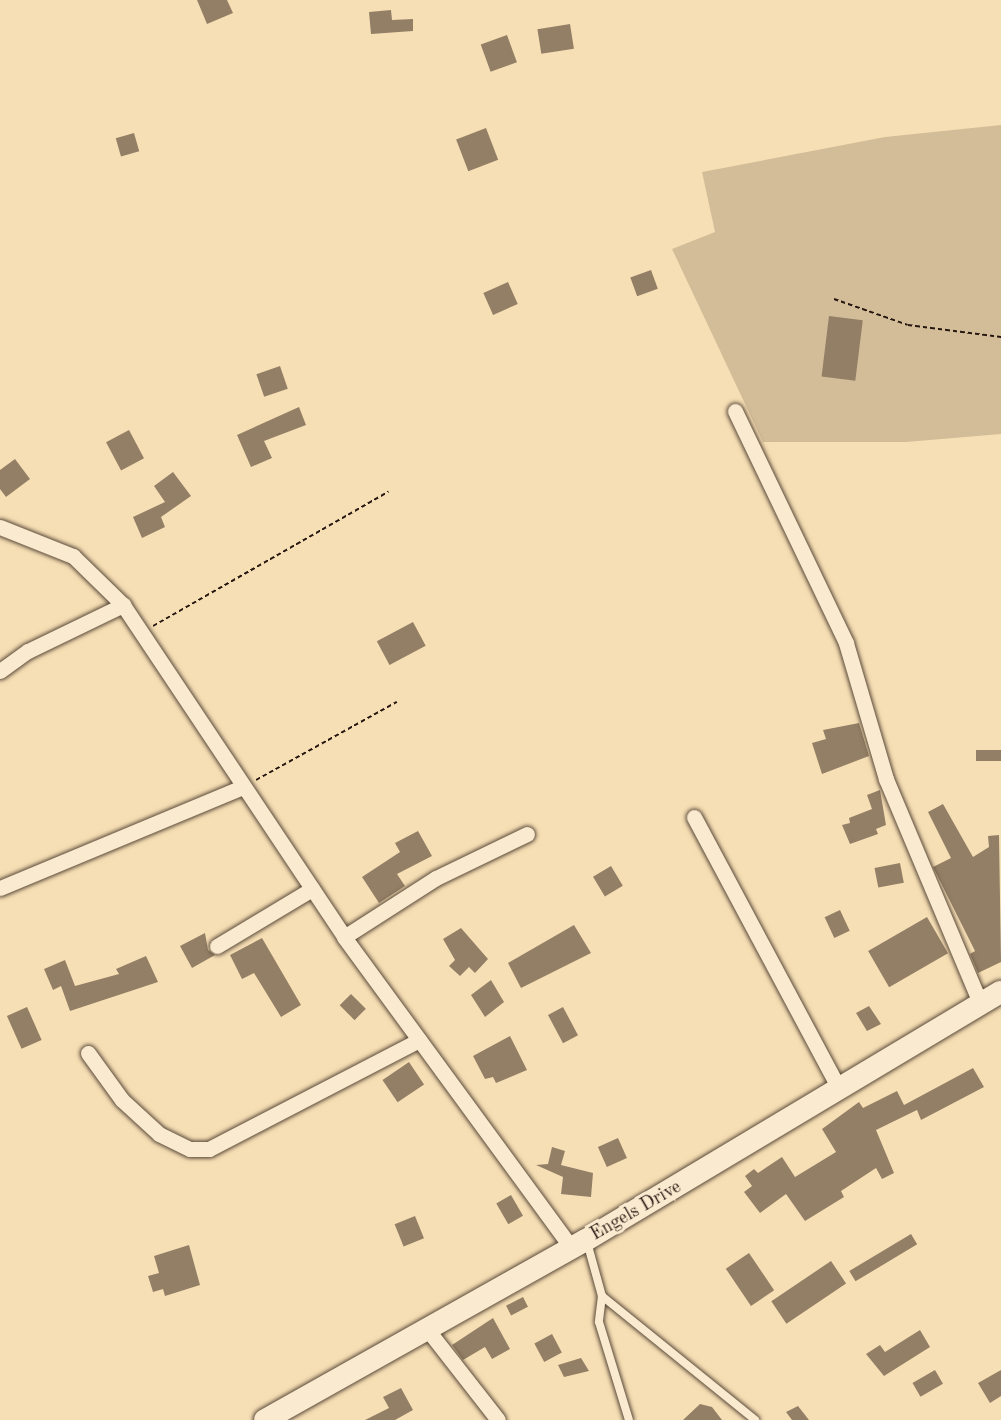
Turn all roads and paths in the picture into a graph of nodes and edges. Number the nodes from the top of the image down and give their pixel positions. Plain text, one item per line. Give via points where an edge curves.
1 (834, 299) dead end
2 (1001, 337) edge
3 (735, 411) dead end
4 (388, 492) dead end
5 (0, 528) edge
6 (123, 605) junction
7 (140, 633) junction
8 (0, 671) edge
9 (398, 702) dead end
10 (243, 787) junction
11 (694, 817) dead end
12 (527, 834) dead end
13 (0, 888) edge
14 (312, 889) junction
15 (344, 937) junction
16 (217, 946) dead end
17 (1001, 992) edge
18 (981, 1005) junction
19 (419, 1040) junction
20 (88, 1053) dead end
21 (839, 1089) junction
22 (579, 1244) junction
23 (602, 1296) junction
24 (427, 1329) junction
25 (265, 1420) edge
26 (498, 1420) edge
27 (629, 1420) edge
28 (755, 1420) edge

1 - 2 path via 908,325
3 - 18 street via 846,644 886,779
4 - 7 path
5 - 6 street via 74,556
6 - 7 street
6 - 8 street via 28,651
7 - 10 street
9 - 10 path
10 - 13 street
10 - 14 street
11 - 21 street
12 - 15 street via 436,878
14 - 15 street
14 - 16 street
15 - 19 street
17 - 18 street, Engels Drive
18 - 21 street, Engels Drive
19 - 20 street via 209,1149 190,1149 159,1134 122,1100
19 - 22 street
21 - 22 street, Engels Drive
22 - 23 lane
22 - 24 street, Engels Drive
23 - 27 lane via 599,1322
23 - 28 lane
24 - 25 street, Engels Drive
24 - 26 street

